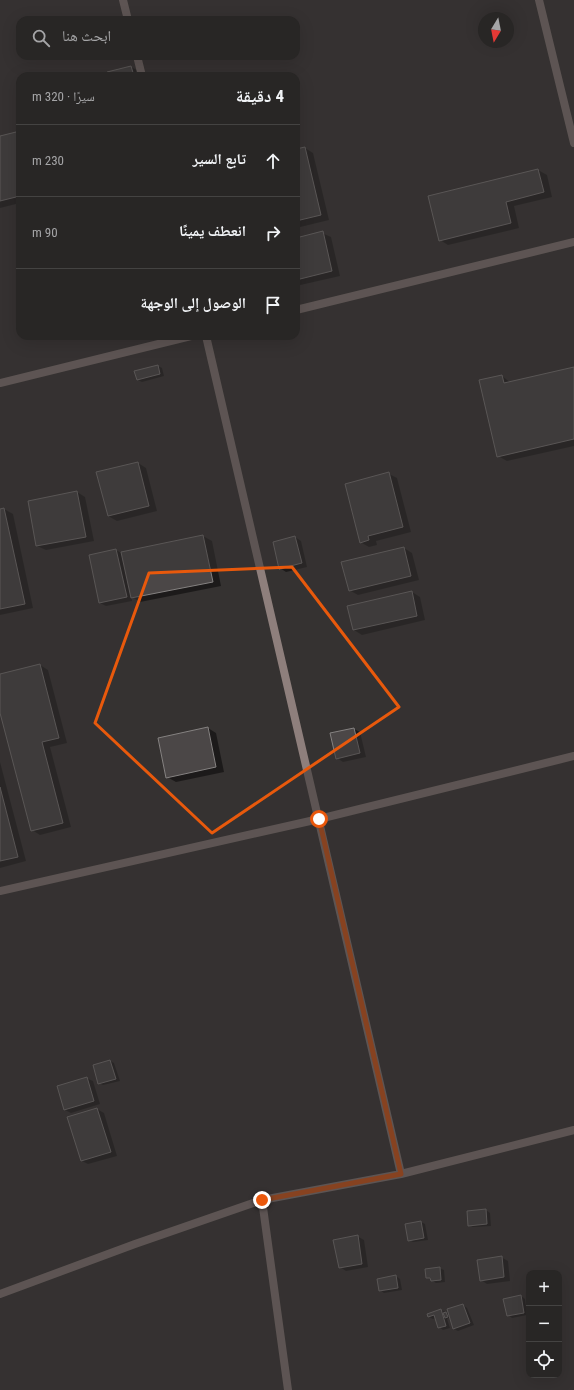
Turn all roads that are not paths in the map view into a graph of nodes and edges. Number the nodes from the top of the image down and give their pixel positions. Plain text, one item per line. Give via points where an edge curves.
1 (124, 0) edge
2 (539, 0) edge
3 (127, 16) edge
4 (138, 60) edge
5 (141, 72) edge
6 (574, 143) edge
7 (574, 242) edge
8 (300, 309) edge
9 (175, 340) edge
10 (207, 340) edge
11 (0, 383) edge
12 (574, 756) edge
13 (319, 819) junction
14 (0, 891) edge
15 (574, 1130) edge
16 (401, 1174) junction
17 (262, 1200) junction
18 (0, 1294) edge
19 (288, 1390) edge

1 - 3 street
2 - 6 street
4 - 5 street
7 - 8 street
9 - 11 street
10 - 13 street
12 - 13 street
13 - 14 street
13 - 16 street
15 - 16 street
16 - 17 street
17 - 18 street
17 - 19 street

